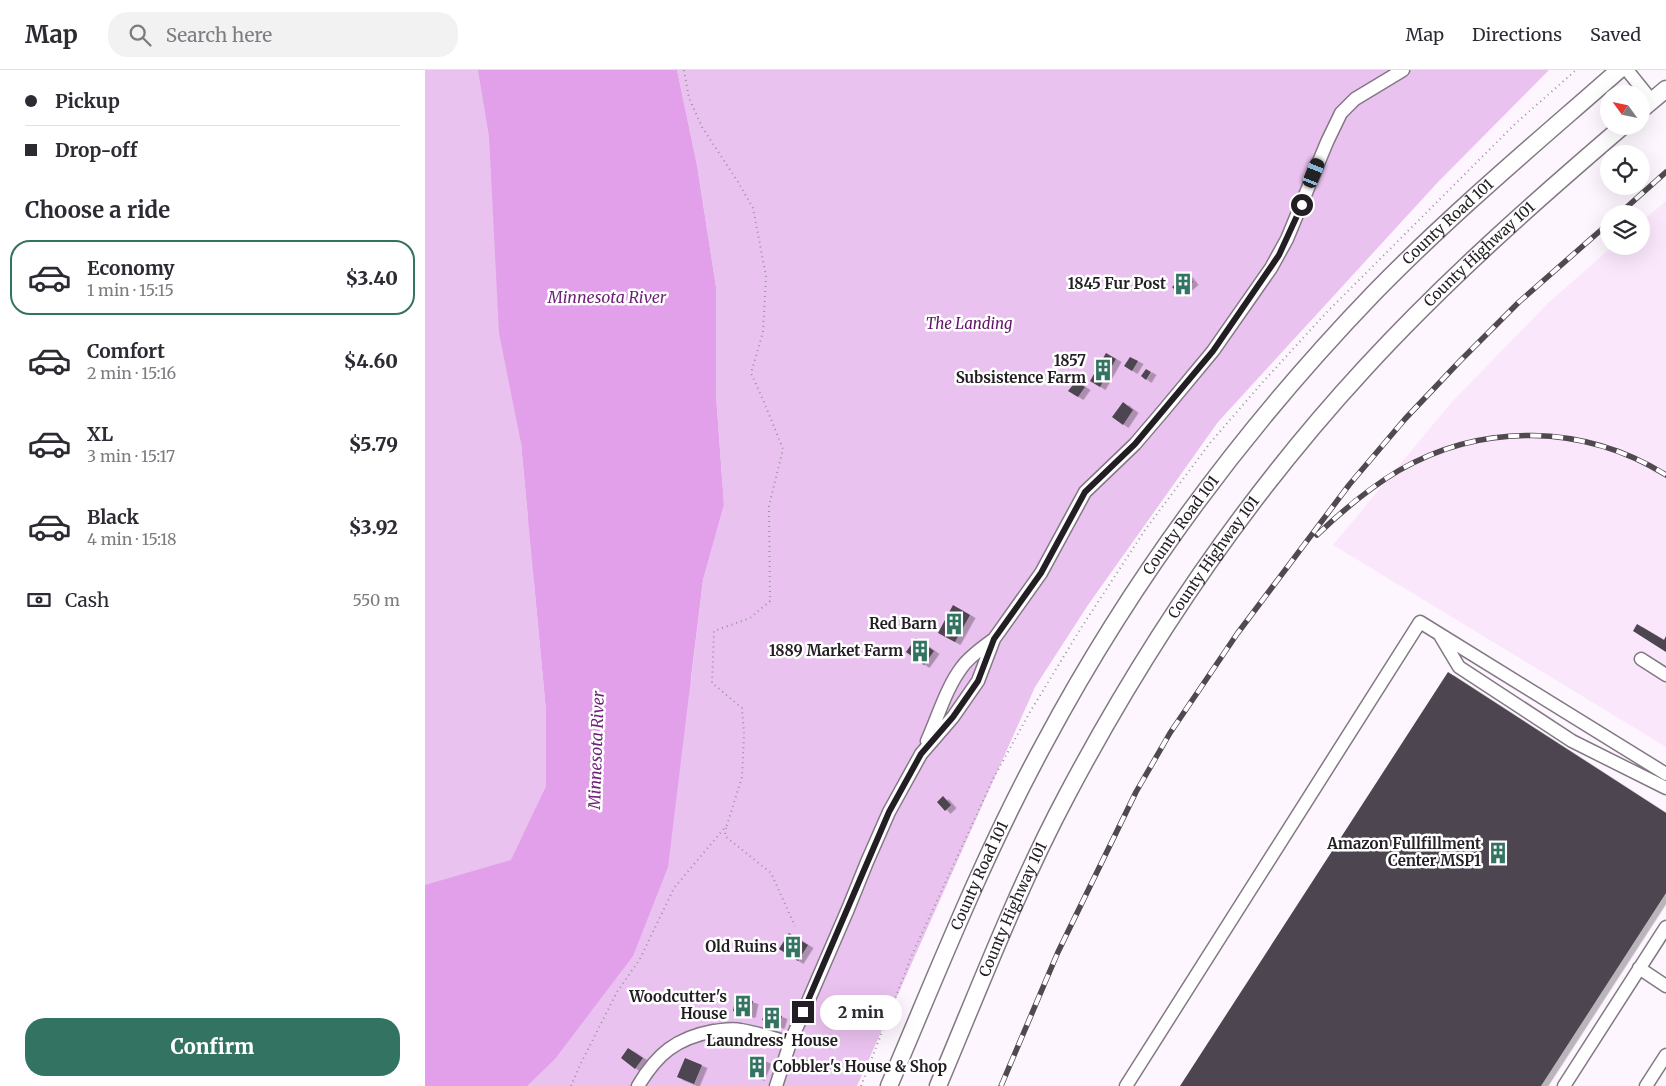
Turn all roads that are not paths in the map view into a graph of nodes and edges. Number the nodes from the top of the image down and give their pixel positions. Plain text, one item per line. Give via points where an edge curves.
1 (1403, 70) edge
2 (1619, 70) edge
3 (1627, 70) edge
4 (1635, 85) edge
5 (1666, 89) edge
6 (1650, 103) edge
7 (1613, 135) edge
8 (1439, 634) junction
9 (994, 639) junction
10 (1641, 659) dead end
11 (1666, 675) edge
12 (921, 754) junction
13 (1666, 774) edge
14 (1666, 788) edge
15 (1666, 927) edge
16 (1639, 968) junction
17 (1666, 986) edge
18 (790, 1042) junction
19 (1666, 1055) edge
20 (641, 1085) edge
21 (777, 1086) edge
22 (889, 1086) edge
23 (937, 1086) edge
24 (1126, 1086) edge
25 (1564, 1086) edge
26 (1646, 1086) edge

1 - 9 street via 1355,99 1341,113 1287,239 1271,268 1213,351 1135,444 1085,492 1041,573
2 - 22 main road, County Road 101 via 1441,228 1377,291 1253,430 1179,528 1112,627 1044,744 984,864
3 - 4 street
5 - 6 main road
7 - 23 main road, County Highway 101 via 1473,259 1390,342 1293,452 1212,559 1136,673 1066,796 1020,890
8 - 13 street
8 - 14 street via 1459,667 1572,740
8 - 24 street via 1420,622
9 - 12 street via 978,681
9 - 12 street via 963,665 955,677
10 - 11 street
12 - 18 street via 889,812
15 - 16 street
16 - 17 street
16 - 25 street
18 - 20 street via 729,1029 692,1036 662,1053
18 - 21 street
19 - 26 street

